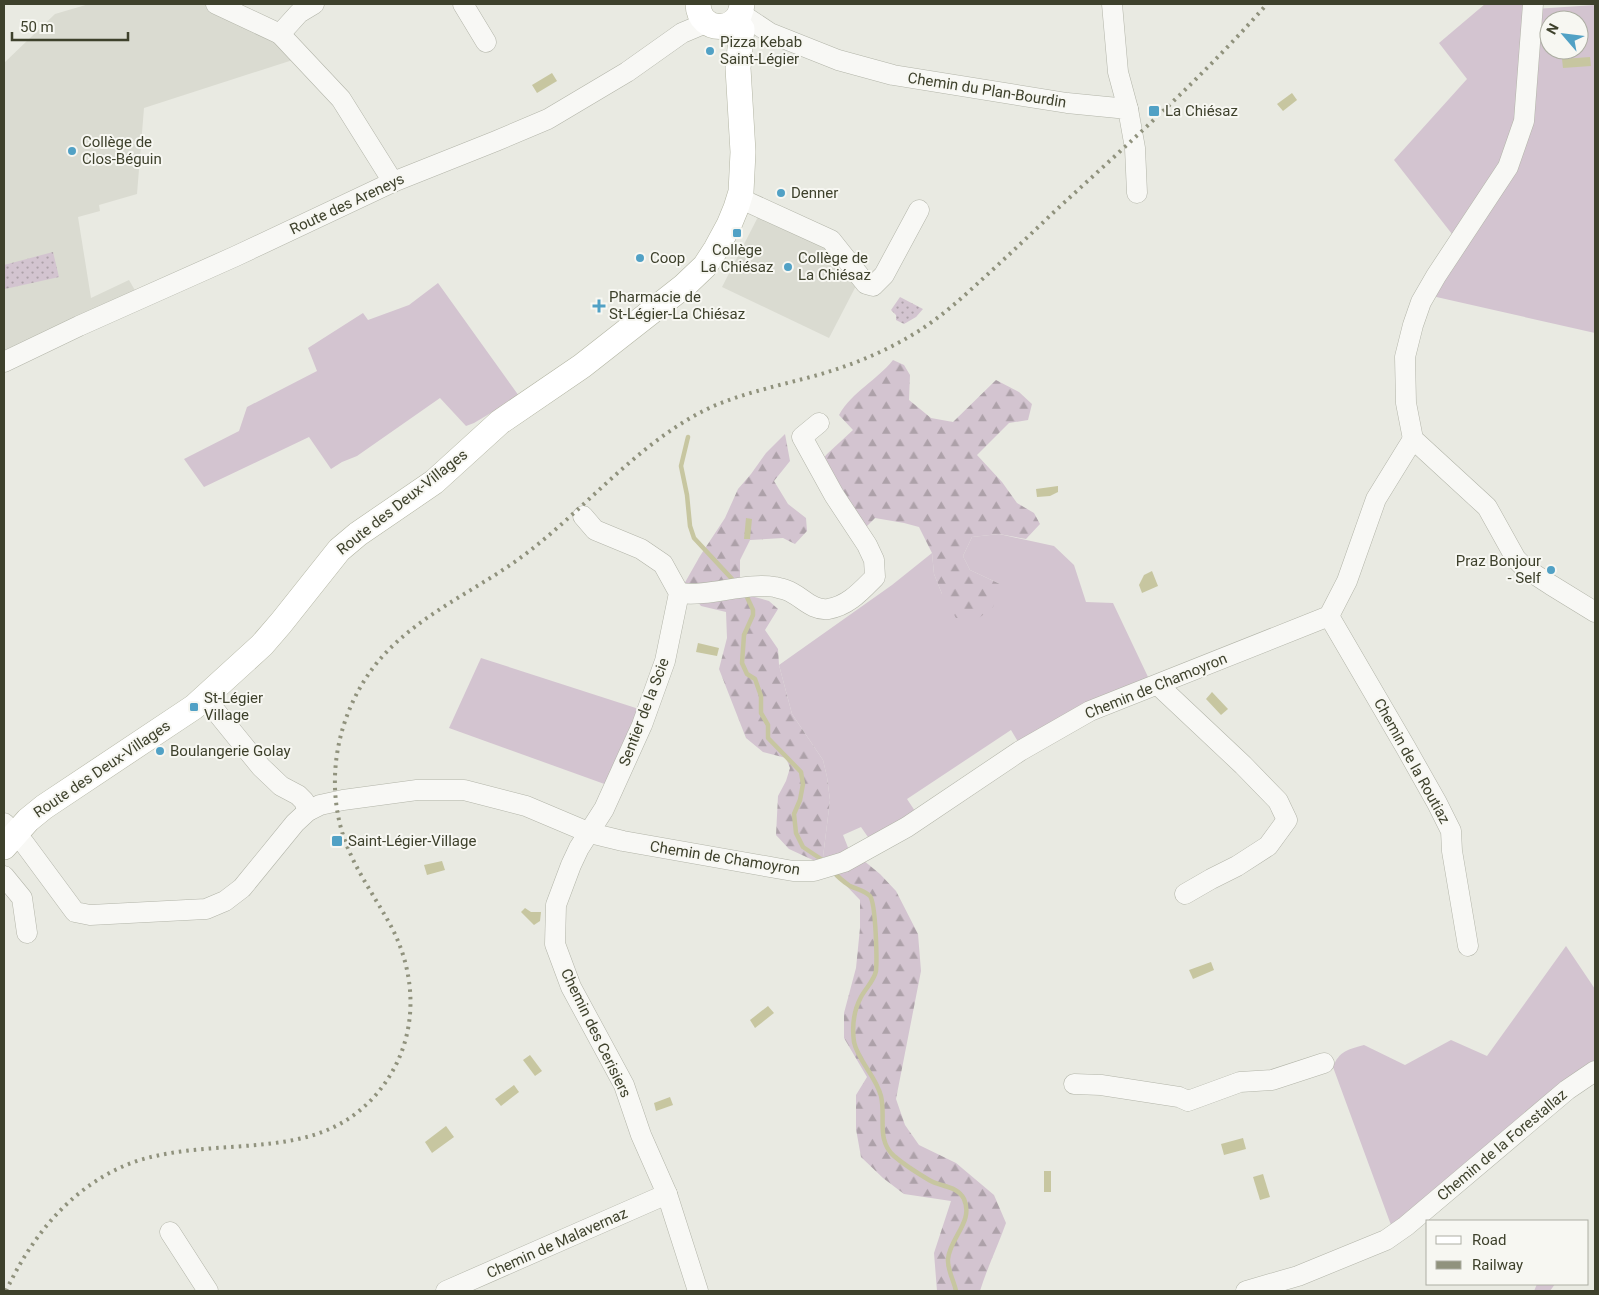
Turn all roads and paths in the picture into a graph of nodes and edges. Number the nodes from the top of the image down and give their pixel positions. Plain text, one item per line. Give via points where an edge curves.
1 (216, 4) edge
2 (314, 4) edge
3 (463, 4) edge
4 (1112, 4) edge
5 (1533, 4) edge
6 (723, 16) edge
7 (280, 34) junction
8 (486, 42) dead end
9 (1128, 109) junction
10 (392, 182) junction
11 (1137, 193) dead end
12 (739, 198) junction
13 (919, 210) dead end
14 (4, 362) edge
15 (819, 422) dead end
16 (1413, 439) junction
17 (584, 516) dead end
18 (679, 592) junction
19 (1595, 612) edge
20 (1329, 616) junction
21 (1158, 685) junction
22 (205, 698) junction
23 (308, 811) junction
24 (590, 833) junction
25 (8, 834) edge
26 (4, 876) edge
27 (1185, 894) dead end
28 (27, 933) dead end
29 (1468, 946) dead end
30 (1324, 1063) dead end
31 (1595, 1072) edge
32 (1074, 1084) dead end
33 (667, 1194) junction
34 (170, 1232) dead end
35 (208, 1291) edge
36 (446, 1291) edge
37 (698, 1291) edge
38 (1246, 1291) edge

1 - 7 street
2 - 7 street via 299,13
3 - 8 street
4 - 9 street via 1118,72
5 - 16 street via 1524,121 1508,167 1436,276 1421,302 1413,325 1405,357 1406,403
6 - 9 street, Chemin du Plan-Bourdin via 838,60 893,75 1067,103
6 - 10 street, Route des Areneys via 682,33 627,72 548,119
6 - 12 main road, Route des Deux-Villages via 738,68 743,152
7 - 10 street via 341,99
9 - 11 street via 1135,148
10 - 14 street, Route des Areneys
12 - 13 street via 831,240 866,284 874,286 884,275
12 - 22 main road, Route des Deux-Villages via 716,249 694,277 582,366 500,422 428,487 343,546 276,629
15 - 18 street via 802,438 867,545 874,560 875,577 844,605 826,609 811,606 788,590 773,587 692,594
16 - 19 street via 1487,508 1516,559 1525,568
16 - 20 street via 1376,499 1347,581
17 - 18 street via 595,530 641,549 663,564
18 - 24 street, Sentier de la Scie via 665,662 642,726 604,810
20 - 21 street, Chemin de Chamoyron
20 - 29 street, Chemin de la Routiaz via 1438,803 1451,831
21 - 24 street, Chemin de Chamoyron via 1090,711 1020,751 907,827 844,862 814,871 793,871 643,846
21 - 27 street via 1278,801 1287,820 1268,846
22 - 23 street via 261,767 281,786 298,795
22 - 25 main road, Route des Deux-Villages
23 - 24 street, Chemin de Chamoyron via 343,800 417,790 464,790 526,806
23 - 25 street, Chemin de Chamoyron via 242,888 225,901 206,909 184,911 90,915 75,912 24,843
24 - 33 street, Chemin des Cerisiers via 575,856 556,905 555,944 570,987 624,1085 641,1135
26 - 28 street via 22,898
30 - 32 street via 1272,1080 1240,1082 1188,1101 1101,1085
31 - 38 street, Chemin de la Forestallaz via 1567,1090 1386,1240 1298,1276
33 - 36 street, Chemin de Malavernaz
33 - 37 street, Chemin des Cerisiers
34 - 35 street

